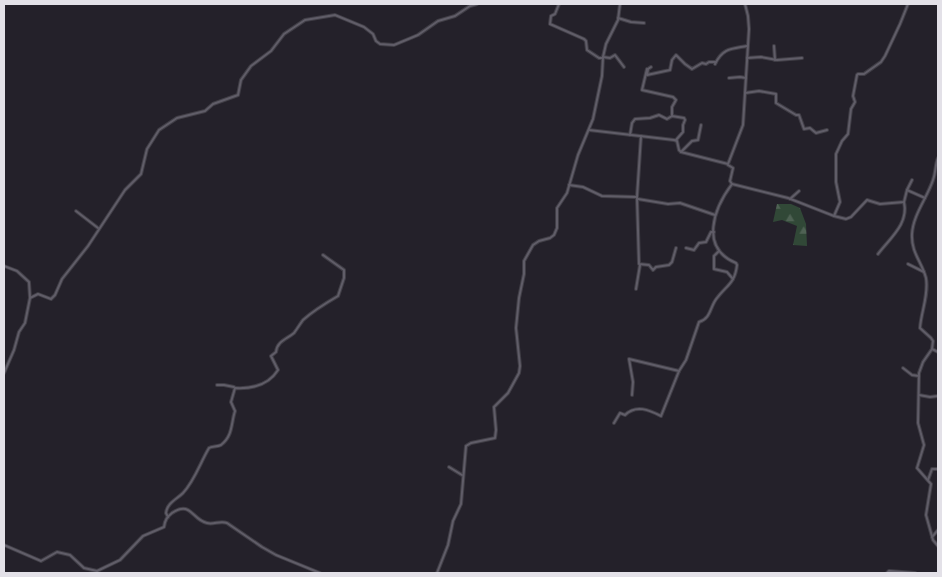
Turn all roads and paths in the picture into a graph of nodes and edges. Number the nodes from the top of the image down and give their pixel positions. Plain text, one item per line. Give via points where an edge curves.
1 (477, 4) edge
2 (559, 4) edge
3 (620, 4) edge
4 (745, 4) edge
5 (908, 4) edge
6 (618, 18) junction
7 (644, 23) dead end
8 (747, 46) junction
9 (774, 46) dead end
10 (603, 58) junction
11 (747, 58) junction
12 (802, 58) dead end
13 (775, 60) junction
14 (624, 67) dead end
15 (730, 78) dead end
16 (746, 78) junction
17 (745, 93) junction
18 (672, 116) junction
19 (701, 125) dead end
20 (589, 130) junction
21 (827, 130) dead end
22 (630, 135) junction
23 (640, 136) junction
24 (676, 140) junction
25 (681, 152) junction
26 (938, 158) edge
27 (728, 164) junction
28 (912, 180) dead end
29 (732, 184) junction
30 (569, 185) junction
31 (907, 190) junction
32 (799, 191) dead end
33 (637, 198) junction
34 (925, 198) junction
35 (790, 199) junction
36 (904, 202) junction
37 (76, 211) dead end
38 (715, 215) junction
39 (834, 216) junction
40 (99, 228) junction
41 (714, 232) junction
42 (676, 248) dead end
43 (686, 248) dead end
44 (719, 251) junction
45 (878, 254) dead end
46 (323, 255) dead end
47 (908, 264) dead end
48 (640, 265) junction
49 (4, 266) edge
50 (924, 272) junction
51 (734, 280) junction
52 (636, 289) dead end
53 (30, 298) junction
54 (932, 349) junction
55 (938, 352) edge
56 (903, 368) dead end
57 (678, 370) junction
58 (4, 372) edge
59 (919, 376) junction
60 (217, 385) dead end
61 (234, 388) junction
62 (632, 394) dead end
63 (919, 395) junction
64 (938, 396) edge
65 (614, 423) dead end
66 (449, 467) dead end
67 (938, 469) edge
68 (463, 476) junction
69 (928, 480) junction
70 (168, 516) junction
71 (938, 530) edge
72 (932, 537) junction
73 (4, 545) edge
74 (938, 546) edge
75 (97, 570) junction
76 (94, 573) edge
77 (320, 573) edge
78 (437, 573) edge
79 (887, 573) edge
80 (915, 573) edge

1 - 40 street via 394,45 380,44 364,27 335,15 305,20 284,34 271,51 248,70 241,80 238,95 205,111 177,118 159,130 147,149 141,174 125,190
2 - 10 street via 550,24 584,39 587,50
3 - 6 street
4 - 8 street
5 - 39 street via 881,62 857,75 848,134 836,154 840,202
6 - 7 street
6 - 10 street
8 - 11 street
8 - 18 street via 727,49 715,63 702,63 692,69 676,54 671,70 647,75 650,68 646,70 642,90 673,97 676,100
9 - 13 street
10 - 14 street via 615,55
10 - 20 street
11 - 13 street
11 - 16 street
12 - 13 street
15 - 16 street
16 - 17 street
17 - 21 street via 776,94 776,103 799,114 804,128 816,133
17 - 27 street via 743,125
18 - 22 street via 667,119 659,115 635,119
18 - 24 street via 685,120 683,132
19 - 25 street via 698,140 692,141
20 - 22 street
20 - 30 street
22 - 23 street
23 - 24 street
23 - 33 street
24 - 25 street
25 - 27 street
26 - 34 street
27 - 29 street via 733,168
28 - 31 street
29 - 35 street
29 - 38 street
30 - 33 street via 583,187 602,196
30 - 68 street via 557,208 554,235 533,245 524,262 516,328 520,366 516,381 494,406 495,438 466,446
31 - 34 street
31 - 36 street
32 - 35 street
33 - 38 street via 680,203
33 - 48 street
34 - 50 street via 912,234 914,251
35 - 39 street
36 - 39 street via 880,204 867,200 852,217
36 - 45 street via 906,213 900,226
37 - 40 street
38 - 41 street
40 - 53 street via 62,279 53,298 38,294
41 - 43 street via 694,250
41 - 44 street
42 - 48 street via 669,265 652,270 649,265
44 - 51 street via 736,263
44 - 51 street via 714,256 714,270 727,272
46 - 61 street via 344,269 338,296 321,305 276,347 271,356 278,370 272,379 251,388
47 - 50 street
48 - 52 street
49 - 53 street via 17,271 29,282
50 - 54 street via 926,296 920,326 932,338
51 - 57 street via 717,297 706,320 699,322 686,360
53 - 58 street via 25,323
54 - 55 street
54 - 59 street via 920,368
56 - 59 street
57 - 62 street via 629,359
57 - 65 street via 661,416 636,408 625,415 620,413
59 - 63 street
60 - 61 street
61 - 70 street via 231,402 235,411 231,432 220,446 209,448 192,481 167,507
63 - 64 street
63 - 69 street via 918,423 924,445 917,468
66 - 68 street
67 - 69 street via 932,469
68 - 78 street via 461,504
69 - 72 street via 931,484 926,514
70 - 75 street via 164,527 143,536 120,560
70 - 77 street via 185,508 207,523 227,522 269,551
71 - 72 street
72 - 74 street
73 - 75 street via 41,561 61,552 70,555 84,568
75 - 76 street
79 - 80 street

